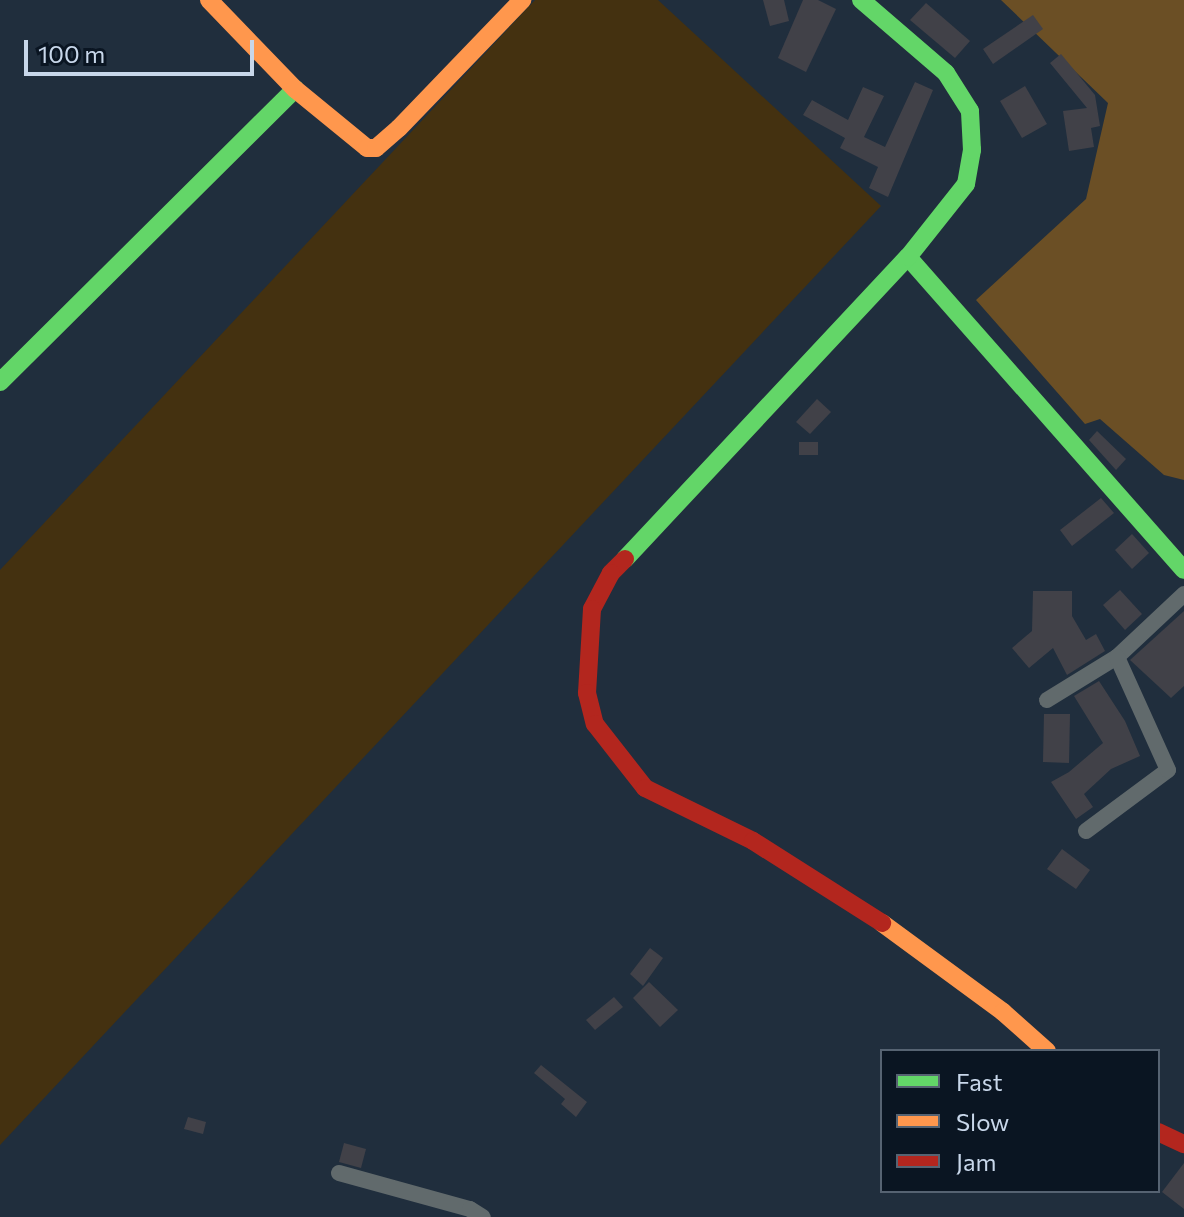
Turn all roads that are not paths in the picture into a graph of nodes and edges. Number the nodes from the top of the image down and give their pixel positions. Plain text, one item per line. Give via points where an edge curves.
1 (209, 0) edge
2 (522, 0) edge
3 (861, 0) edge
4 (295, 89) junction
5 (908, 257) junction
6 (0, 382) edge
7 (1184, 570) edge
8 (1184, 594) edge
9 (1117, 657) junction
10 (1047, 700) dead end
11 (1086, 831) dead end
12 (1045, 1049) edge
13 (1160, 1133) edge
14 (1184, 1144) edge
15 (339, 1173) dead end
16 (483, 1217) edge

1 - 4 street
2 - 4 street via 376,148 360,146
3 - 5 street via 946,73 970,111 972,150 966,184
4 - 6 street
5 - 7 street
5 - 12 street via 611,573 592,609 587,693 595,724 645,788 753,841 888,927
8 - 9 street
9 - 10 street
9 - 11 street via 1168,770
13 - 14 street
15 - 16 street

